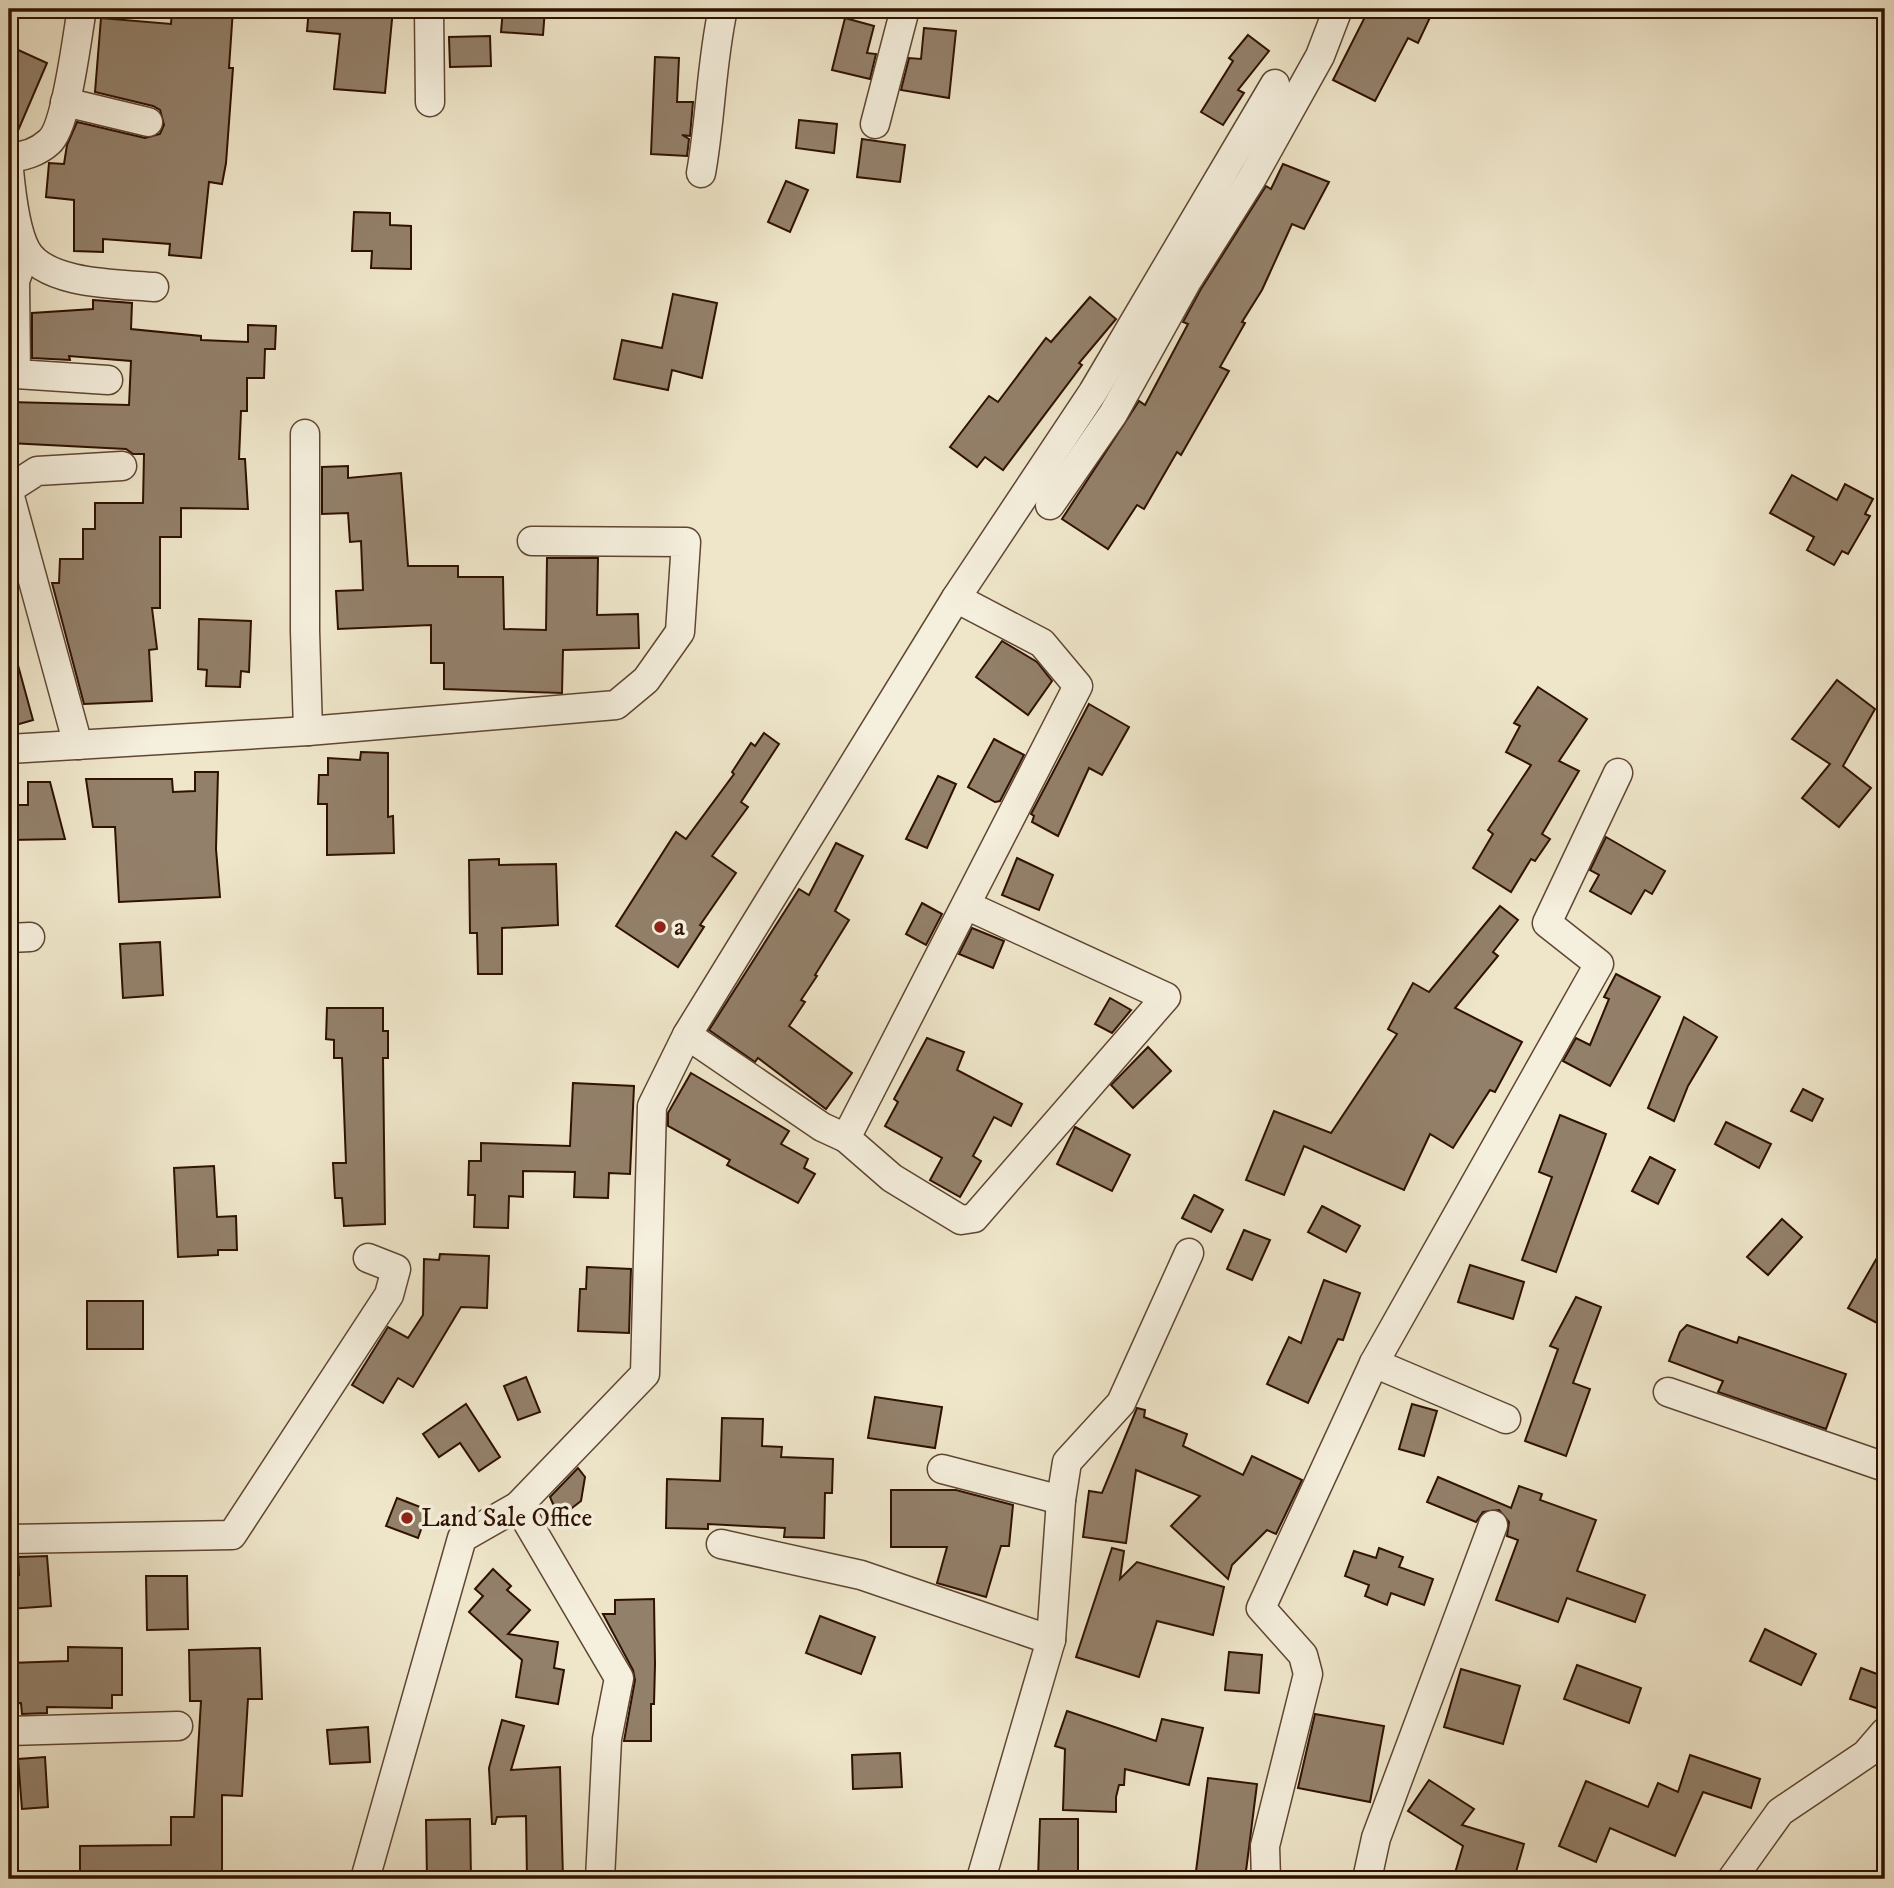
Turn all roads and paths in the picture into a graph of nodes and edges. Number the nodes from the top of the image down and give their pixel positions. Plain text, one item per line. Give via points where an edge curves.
1 (82, 9) edge
2 (429, 9) edge
3 (723, 9) edge
4 (905, 9) edge
5 (1338, 9) edge
6 (1275, 84) dead end
7 (65, 102) junction
8 (430, 102) dead end
9 (148, 122) dead end
10 (874, 124) dead end
11 (9, 157) edge
12 (9, 170) edge
13 (701, 173) dead end
14 (26, 251) junction
15 (154, 287) dead end
16 (108, 380) dead end
17 (306, 434) dead end
18 (122, 466) dead end
19 (9, 491) edge
20 (1050, 505) dead end
21 (532, 541) dead end
22 (956, 598) junction
23 (308, 731) junction
24 (78, 745) junction
25 (9, 749) edge
26 (1618, 773) dead end
27 (968, 906) junction
28 (687, 1035) junction
29 (846, 1138) junction
30 (1189, 1253) dead end
31 (368, 1258) dead end
32 (1374, 1363) junction
33 (1668, 1392) dead end
34 (1506, 1419) dead end
35 (1885, 1467) edge
36 (942, 1469) dead end
37 (1061, 1500) junction
38 (517, 1506) junction
39 (1493, 1525) dead end
40 (9, 1539) edge
41 (720, 1544) dead end
42 (1051, 1640) junction
43 (178, 1726) dead end
44 (9, 1731) edge
45 (1885, 1732) edge
46 (365, 1879) edge
47 (600, 1879) edge
48 (981, 1879) edge
49 (1266, 1879) edge
50 (1367, 1879) edge
51 (1732, 1879) edge

1 - 7 street
2 - 8 street
3 - 13 street
4 - 10 street
5 - 20 street via 1320,56 1252,178 1187,281 1113,414
6 - 22 street via 1093,393
7 - 9 street
7 - 11 street via 51,141 24,157
12 - 14 street
14 - 15 street via 46,269 86,281
14 - 16 street via 15,281 16,374
17 - 23 street
18 - 19 street via 37,471
19 - 24 street
21 - 23 street via 686,542 680,632 646,680 616,705
22 - 27 street via 1042,643 1079,686
22 - 28 street
23 - 24 street
24 - 25 street
26 - 32 street via 1547,923 1599,964
27 - 29 street
27 - 29 street via 1166,997 974,1218 961,1220 903,1185
28 - 29 street via 822,1127
28 - 38 street via 652,1106 645,1374
30 - 37 street via 1121,1403 1067,1462
31 - 40 street via 396,1269 389,1295 232,1535
32 - 34 street
32 - 49 street via 1261,1608 1303,1655 1308,1674 1265,1846
33 - 35 street
36 - 37 street
37 - 42 street
38 - 46 street via 462,1538
38 - 47 street via 619,1678 607,1739
39 - 50 street via 1376,1838
41 - 42 street via 861,1574
42 - 48 street
43 - 44 street
45 - 51 street via 1866,1754 1780,1812

